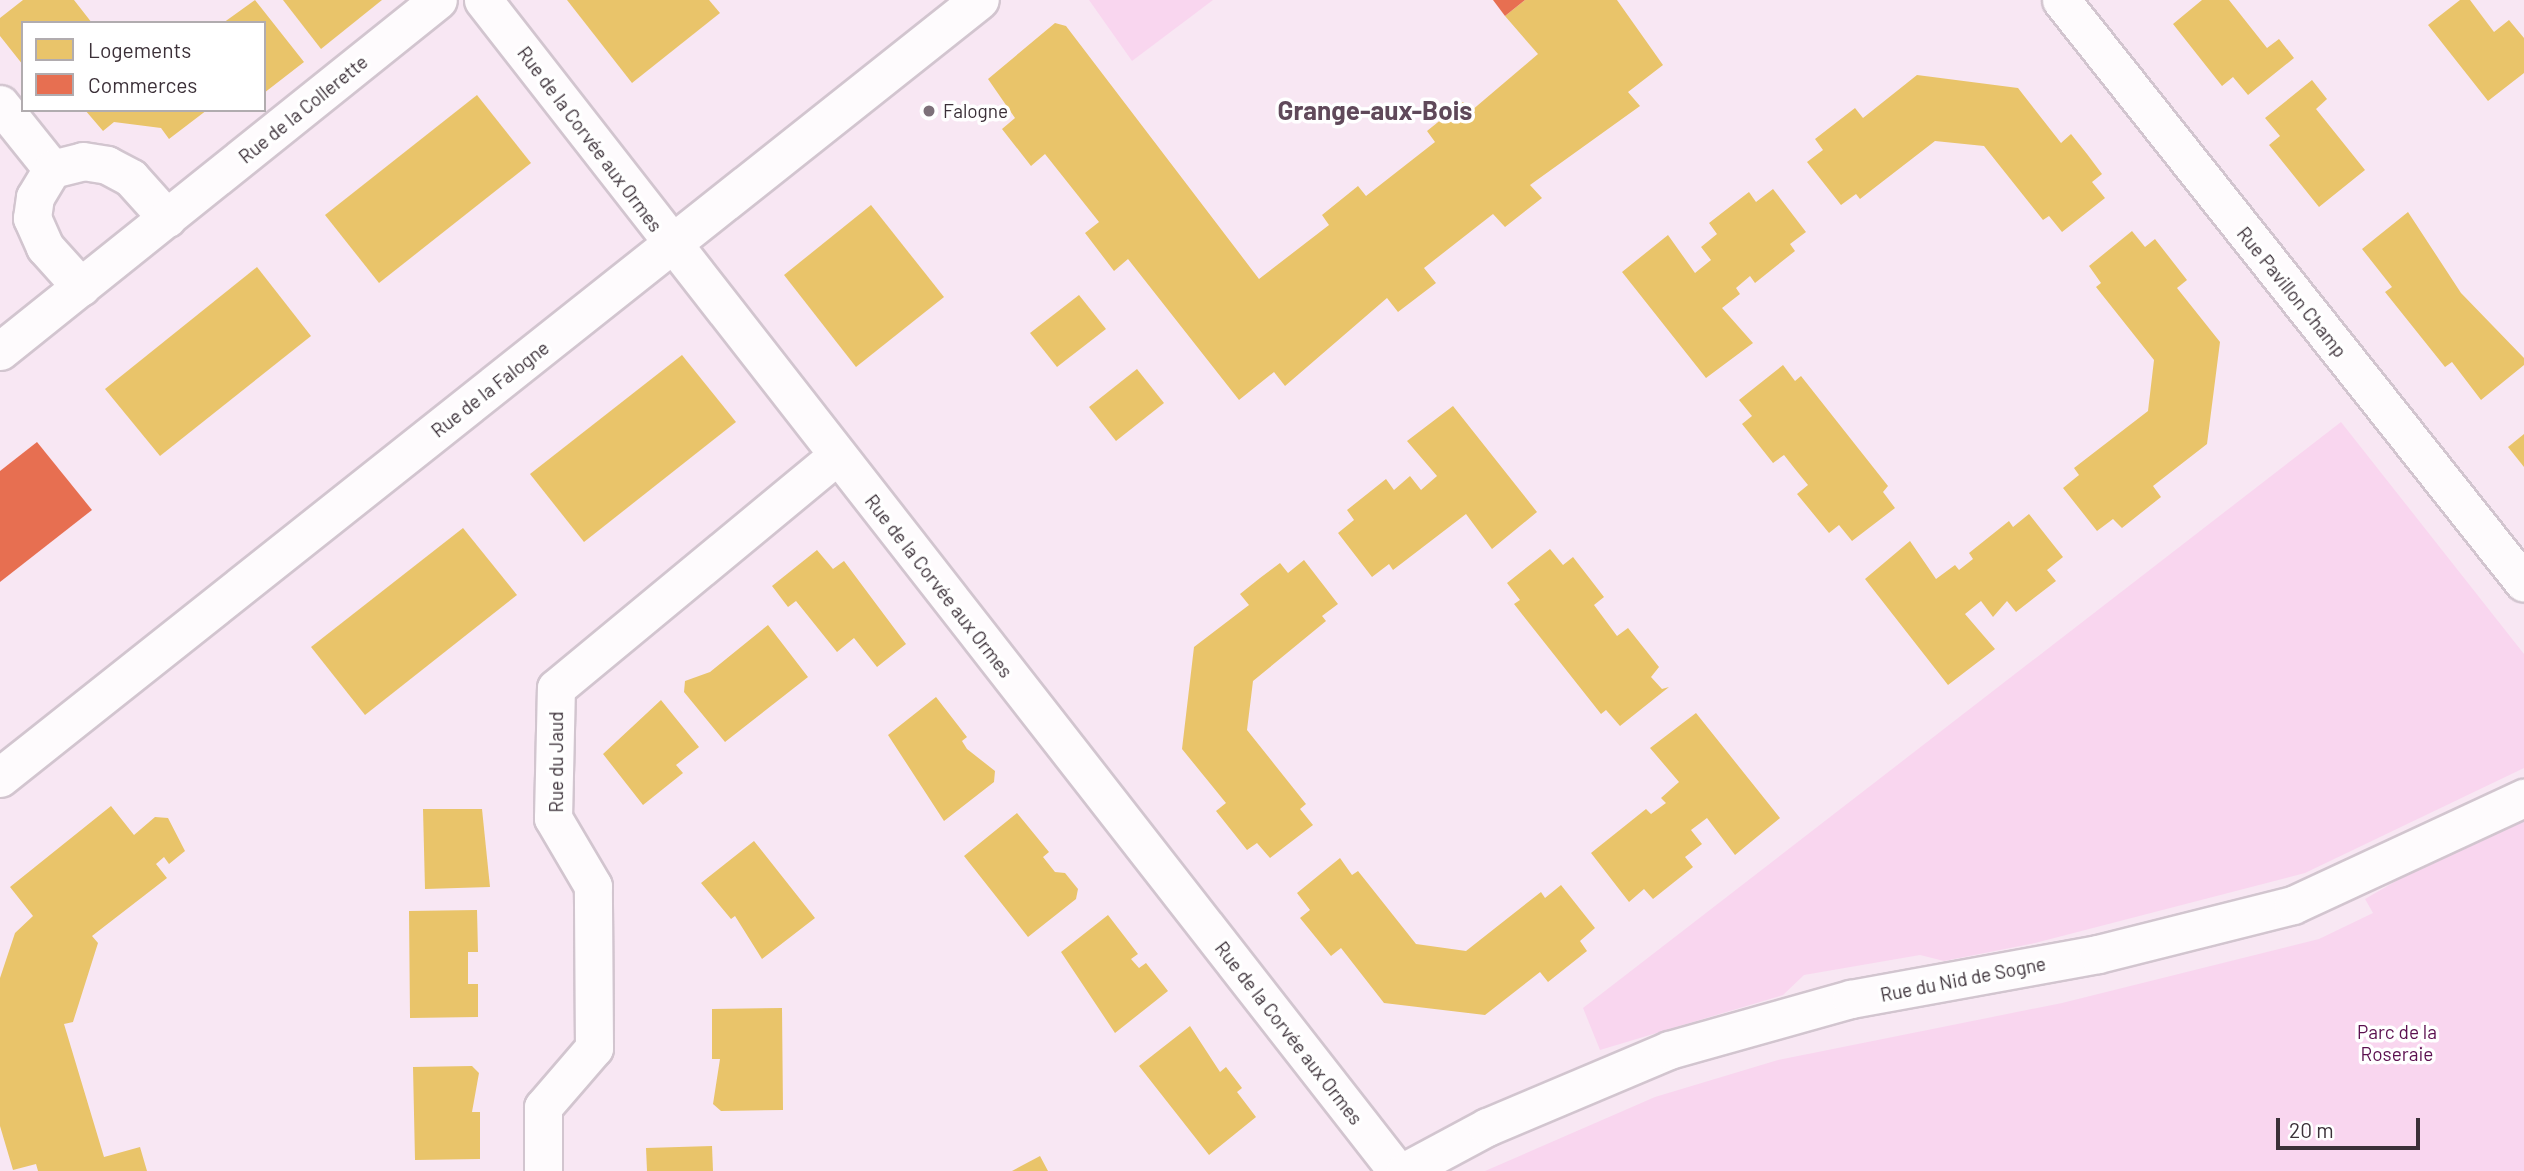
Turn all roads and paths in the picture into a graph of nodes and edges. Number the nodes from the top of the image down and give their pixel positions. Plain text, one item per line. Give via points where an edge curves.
1 (438, 0) edge
2 (483, 0) edge
3 (980, 0) edge
4 (2061, 0) edge
5 (0, 104) edge
6 (52, 169) junction
7 (167, 218) junction
8 (671, 245) junction
9 (81, 287) junction
10 (0, 351) edge
11 (836, 456) junction
12 (2524, 583) edge
13 (0, 778) edge
14 (2524, 799) edge
15 (543, 1171) edge
16 (1397, 1171) edge
17 (1405, 1171) edge

1 - 7 street, Rue de la Collerette
2 - 8 street, Rue de la Corvée aux Ormes
3 - 8 street, Rue de la Falogne
4 - 12 street, Rue Pavillon Champ
5 - 6 street
6 - 7 street via 83,161 107,165 131,178
6 - 9 street via 35,197 32,218 45,247
7 - 9 street, Rue de la Collerette
8 - 11 street, Rue de la Corvée aux Ormes
8 - 13 street, Rue de la Falogne
9 - 10 street, Rue de la Collerette
11 - 15 street, Rue du Jaud via 556,688 553,818 593,886 594,1048 543,1107
11 - 16 street, Rue de la Corvée aux Ormes
14 - 17 street, Rue du Nid de Sogne via 2293,905 2098,954 1852,999 1669,1050 1487,1127

